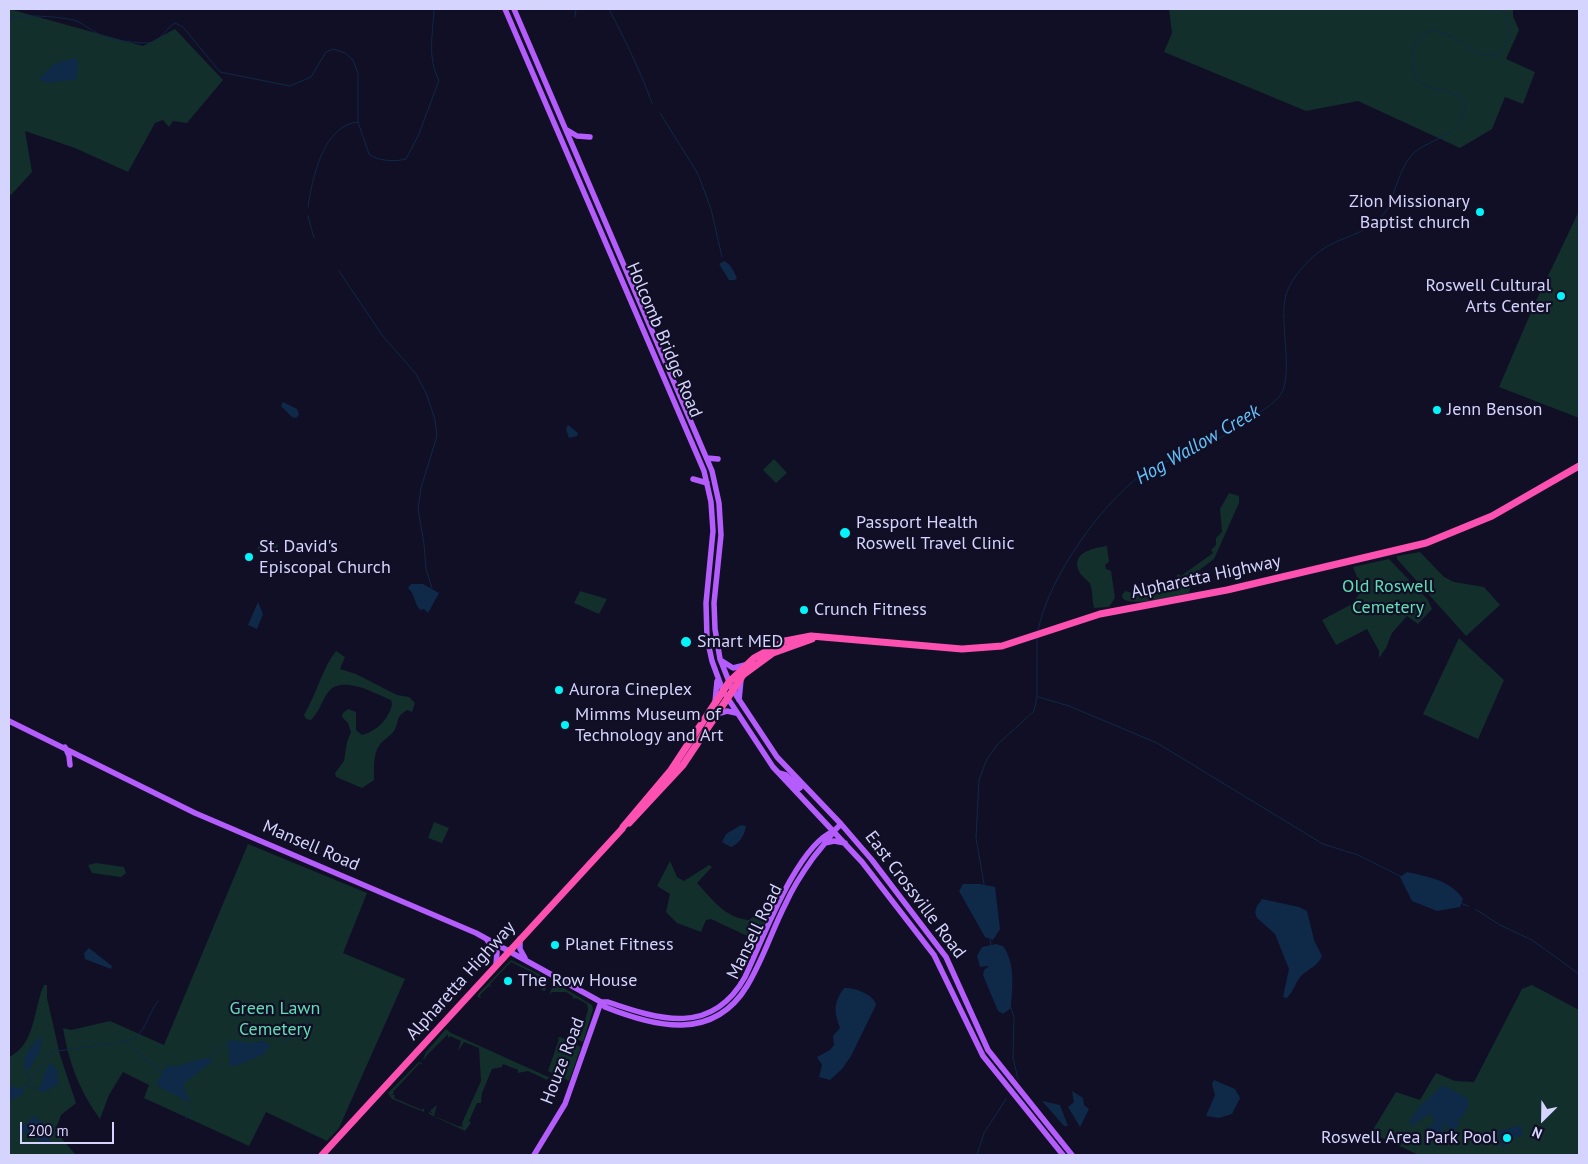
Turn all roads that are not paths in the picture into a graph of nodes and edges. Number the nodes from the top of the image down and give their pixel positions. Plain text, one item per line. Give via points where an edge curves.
1 (505, 9) edge
2 (514, 9) edge
3 (566, 130) junction
4 (590, 137) dead end
5 (707, 458) junction
6 (718, 459) dead end
7 (1579, 466) edge
8 (694, 479) dead end
9 (707, 483) junction
10 (822, 636) junction
11 (799, 637) junction
12 (792, 645) junction
13 (720, 659) junction
14 (745, 665) junction
15 (743, 675) junction
16 (717, 677) junction
17 (731, 685) junction
18 (723, 690) junction
19 (727, 698) junction
20 (739, 700) junction
21 (715, 702) junction
22 (716, 714) junction
23 (737, 714) junction
24 (9, 721) edge
25 (65, 747) junction
26 (70, 765) dead end
27 (779, 773) junction
28 (816, 799) junction
29 (822, 818) junction
30 (842, 824) junction
31 (623, 828) junction
32 (834, 830) junction
33 (824, 840) junction
34 (846, 844) junction
35 (484, 936) junction
36 (520, 938) junction
37 (509, 950) junction
38 (526, 960) junction
39 (496, 965) junction
40 (586, 994) junction
41 (731, 1000) junction
42 (601, 1002) junction
43 (610, 1009) junction
44 (595, 1019) junction
45 (322, 1155) edge
46 (534, 1155) edge
47 (1063, 1155) edge
48 (1072, 1155) edge

1 - 9 main road, Holcomb Bridge Road
2 - 3 main road, Holcomb Bridge Road
3 - 4 main road via 574,136
3 - 5 main road, Holcomb Bridge Road
5 - 6 main road
5 - 13 main road, Holcomb Bridge Road via 720,513 714,611
7 - 10 highway, Alpharetta Highway via 1492,516 1426,543 1227,590 1100,614 1002,646 962,649
8 - 9 main road
9 - 16 main road, Holcomb Bridge Road via 713,536 706,620 708,646
10 - 11 highway, Alpharetta Highway
10 - 12 highway, Alpharetta Highway
11 - 12 highway
11 - 14 highway, Alpharetta Highway via 770,648
12 - 15 highway, Alpharetta Highway via 766,657
13 - 14 main road via 730,667
13 - 17 main road, Holcomb Bridge Road
14 - 17 highway, Alpharetta Highway
15 - 17 highway, Alpharetta Highway
15 - 20 main road
16 - 18 main road, Holcomb Bridge Road
16 - 21 main road
17 - 18 highway, Alpharetta Highway
17 - 19 highway, Alpharetta Highway
17 - 20 main road, East Crossville Road
18 - 19 main road, Holcomb Bridge Road
18 - 21 highway, Alpharetta Highway
19 - 22 highway, Alpharetta Highway
19 - 23 main road, East Crossville Road
20 - 28 main road, East Crossville Road via 777,757
21 - 31 highway, Alpharetta Highway via 671,770
22 - 23 main road via 727,711
22 - 31 highway, Alpharetta Highway via 680,769
23 - 27 main road, East Crossville Road
24 - 25 main road, Mansell Road
25 - 26 main road
25 - 35 main road, Mansell Road via 213,822
27 - 28 main road
27 - 29 main road, East Crossville Road
28 - 30 main road, East Crossville Road
29 - 32 main road, East Crossville Road
29 - 33 main road
30 - 32 main road, Mansell Road
30 - 48 main road, East Crossville Road via 946,957 988,1050
31 - 36 highway, Alpharetta Highway
32 - 33 main road, Mansell Road
32 - 34 main road, East Crossville Road
33 - 34 main road
33 - 41 main road, Mansell Road via 794,886 751,980
34 - 47 main road, East Crossville Road via 934,955 983,1056
35 - 37 main road, Mansell Road
35 - 39 main road via 497,952
36 - 37 highway, Alpharetta Highway
36 - 38 main road
37 - 38 main road, Mansell Road
37 - 39 highway, Alpharetta Highway
38 - 40 main road, Mansell Road
39 - 45 highway, Alpharetta Highway
40 - 42 main road, Mansell Road
40 - 44 main road via 595,1005
41 - 42 main road, Mansell Road via 702,1015 674,1020
41 - 43 main road, Mansell Road via 709,1019 683,1026 655,1024
42 - 43 main road, Mansell Road
42 - 44 main road, Houze Road
43 - 44 main road
44 - 46 main road, Houze Road via 565,1104

